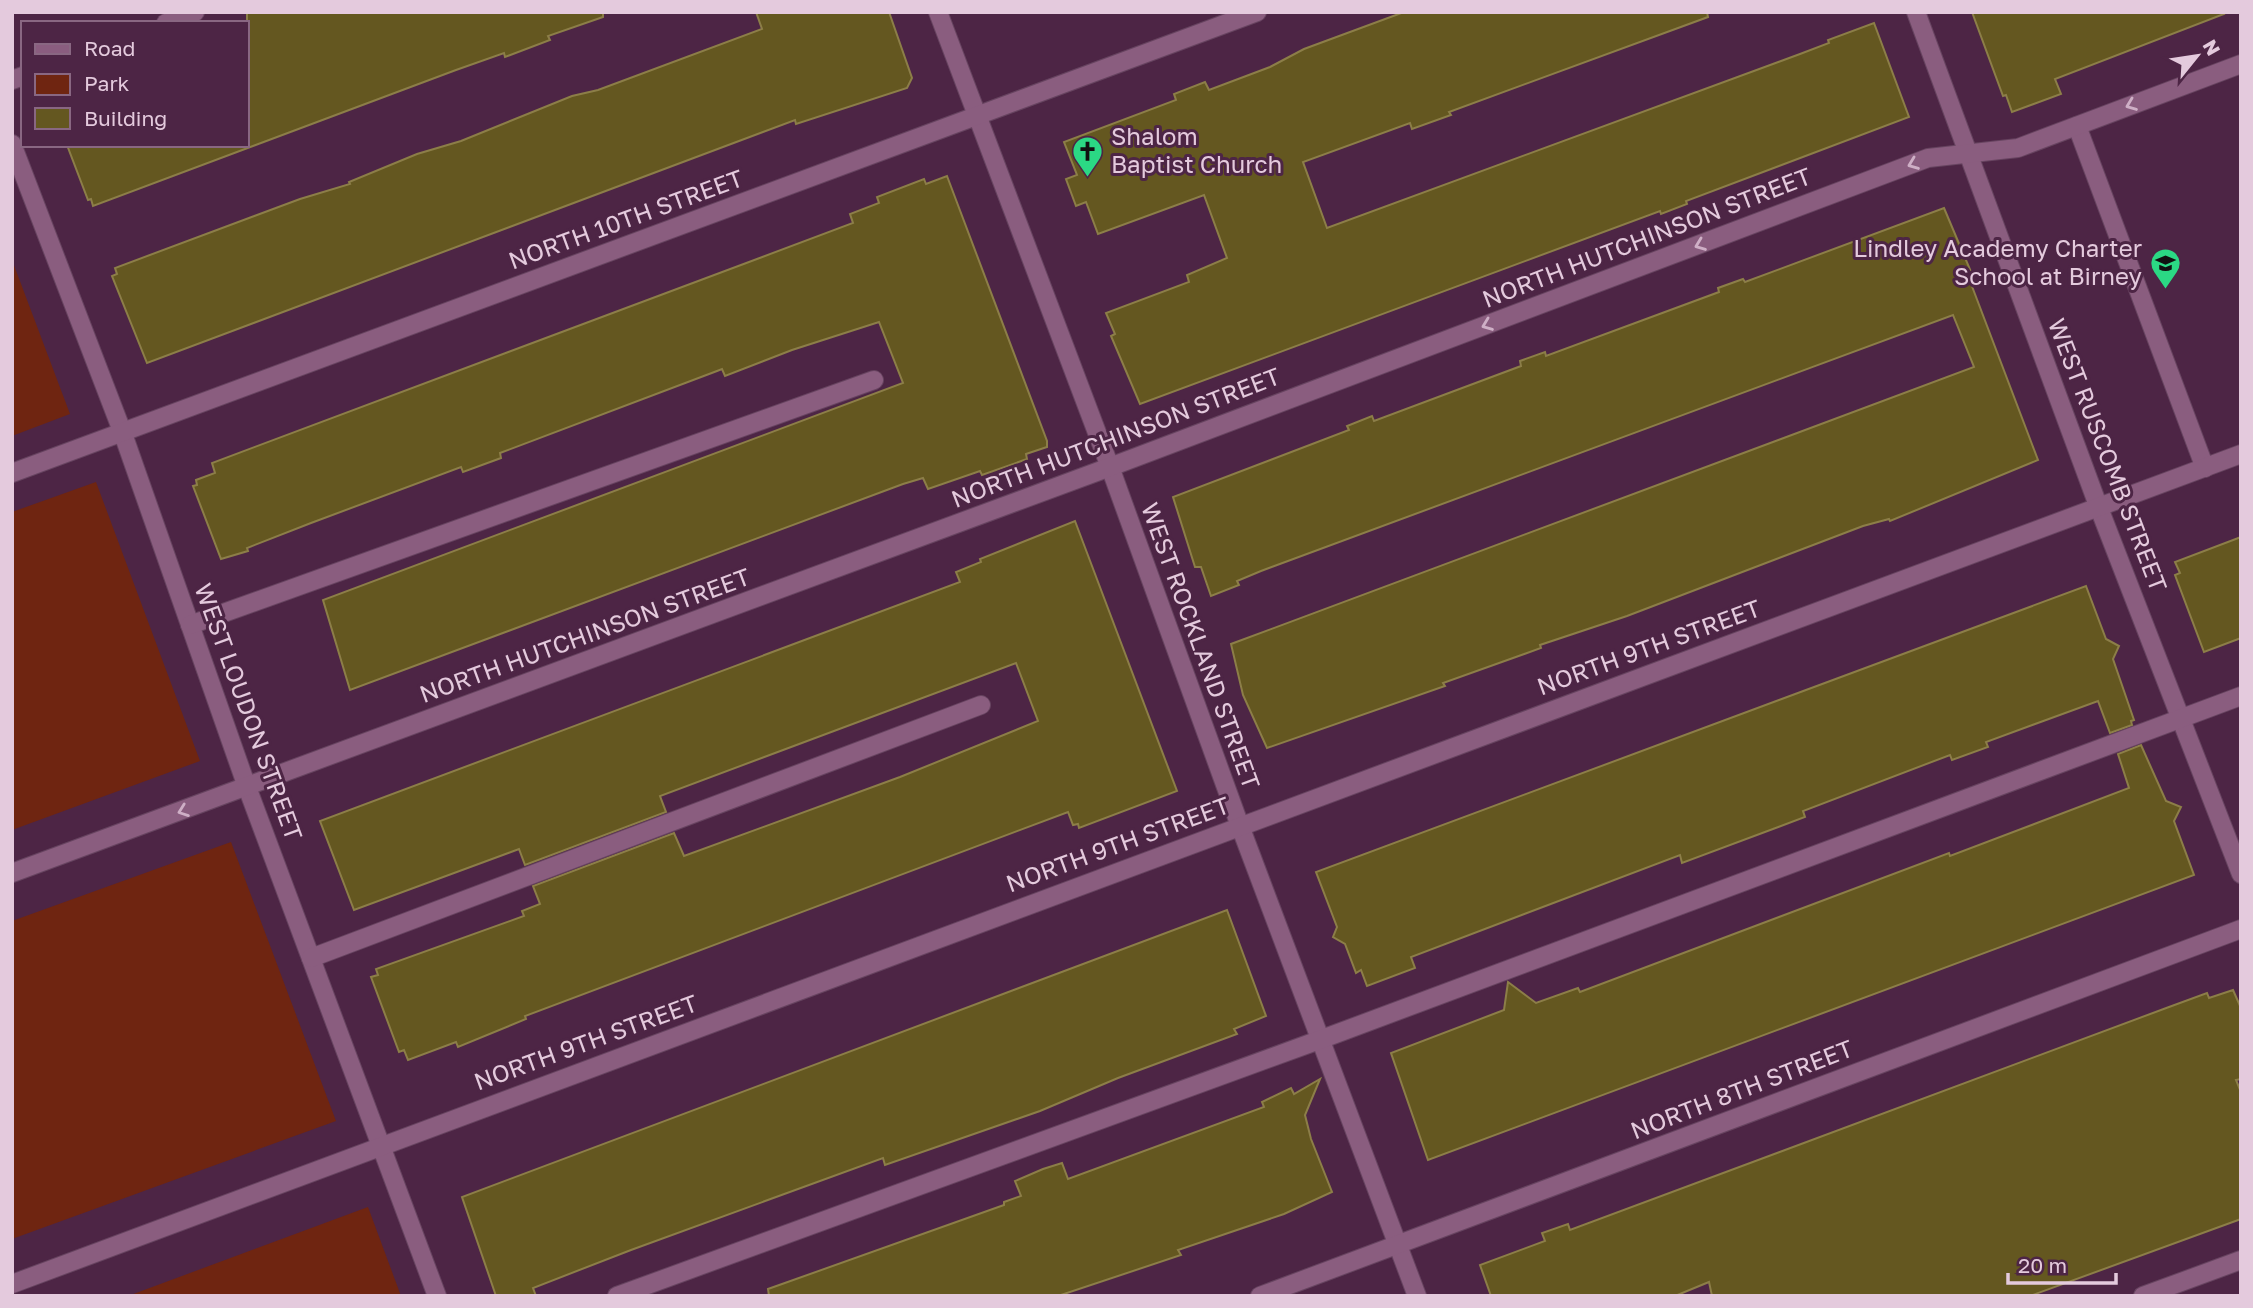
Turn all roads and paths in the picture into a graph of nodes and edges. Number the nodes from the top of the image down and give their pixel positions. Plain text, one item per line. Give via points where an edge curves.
1 (195, 12) edge
2 (938, 12) edge
3 (1257, 12) edge
4 (1916, 12) edge
5 (171, 21) edge
6 (2241, 64) edge
7 (976, 118) junction
8 (2077, 125) junction
9 (12, 144) edge
10 (1968, 152) junction
11 (874, 380) dead end
12 (122, 431) junction
13 (2241, 454) edge
14 (1110, 467) junction
15 (2204, 468) junction
16 (12, 472) edge
17 (2099, 508) junction
18 (190, 625) junction
19 (2241, 696) edge
20 (981, 705) dead end
21 (2182, 719) junction
22 (247, 787) junction
23 (1240, 827) junction
24 (12, 873) edge
25 (2241, 874) edge
26 (2241, 929) edge
27 (312, 958) junction
28 (1322, 1040) junction
29 (382, 1145) junction
30 (1398, 1246) junction
31 (2241, 1260) edge
32 (12, 1284) edge
33 (437, 1296) edge
34 (617, 1296) edge
35 (1260, 1296) edge
36 (1417, 1296) edge
37 (2143, 1296) edge

1 - 5 street
2 - 7 street, WEST ROCKLAND STREET
3 - 7 street, NORTH 10TH STREET
4 - 10 street, WEST RUSCOMB STREET
6 -> 8 street, NORTH HUTCHINSON STREET
7 - 12 street, NORTH 10TH STREET
7 - 14 street, WEST ROCKLAND STREET
8 - 10 street, NORTH HUTCHINSON STREET via 2018,148
8 - 15 street
9 - 12 street, WEST LOUDON STREET
10 -> 14 street, NORTH HUTCHINSON STREET via 1928,159
10 - 17 street, WEST RUSCOMB STREET
11 - 18 street
12 - 16 street, NORTH 10TH STREET
12 - 18 street, WEST LOUDON STREET
13 - 15 street, NORTH 9TH STREET
14 - 22 street, NORTH HUTCHINSON STREET
14 - 23 street, WEST ROCKLAND STREET
15 - 17 street, NORTH 9TH STREET
17 - 21 street, WEST RUSCOMB STREET
17 - 23 street, NORTH 9TH STREET
18 - 22 street, WEST LOUDON STREET
19 - 21 street
20 - 27 street
21 - 25 street, WEST RUSCOMB STREET
21 - 28 street
22 -> 24 street, NORTH HUTCHINSON STREET
22 - 27 street, WEST LOUDON STREET
23 - 28 street, WEST ROCKLAND STREET
23 - 29 street, NORTH 9TH STREET
26 - 30 street, NORTH 8TH STREET
27 - 29 street, WEST LOUDON STREET
28 - 30 street, WEST ROCKLAND STREET
28 - 34 street
29 - 32 street, NORTH 9TH STREET
29 - 33 street, WEST LOUDON STREET
30 - 35 street, NORTH 8TH STREET
30 - 36 street, WEST ROCKLAND STREET
31 - 37 street

